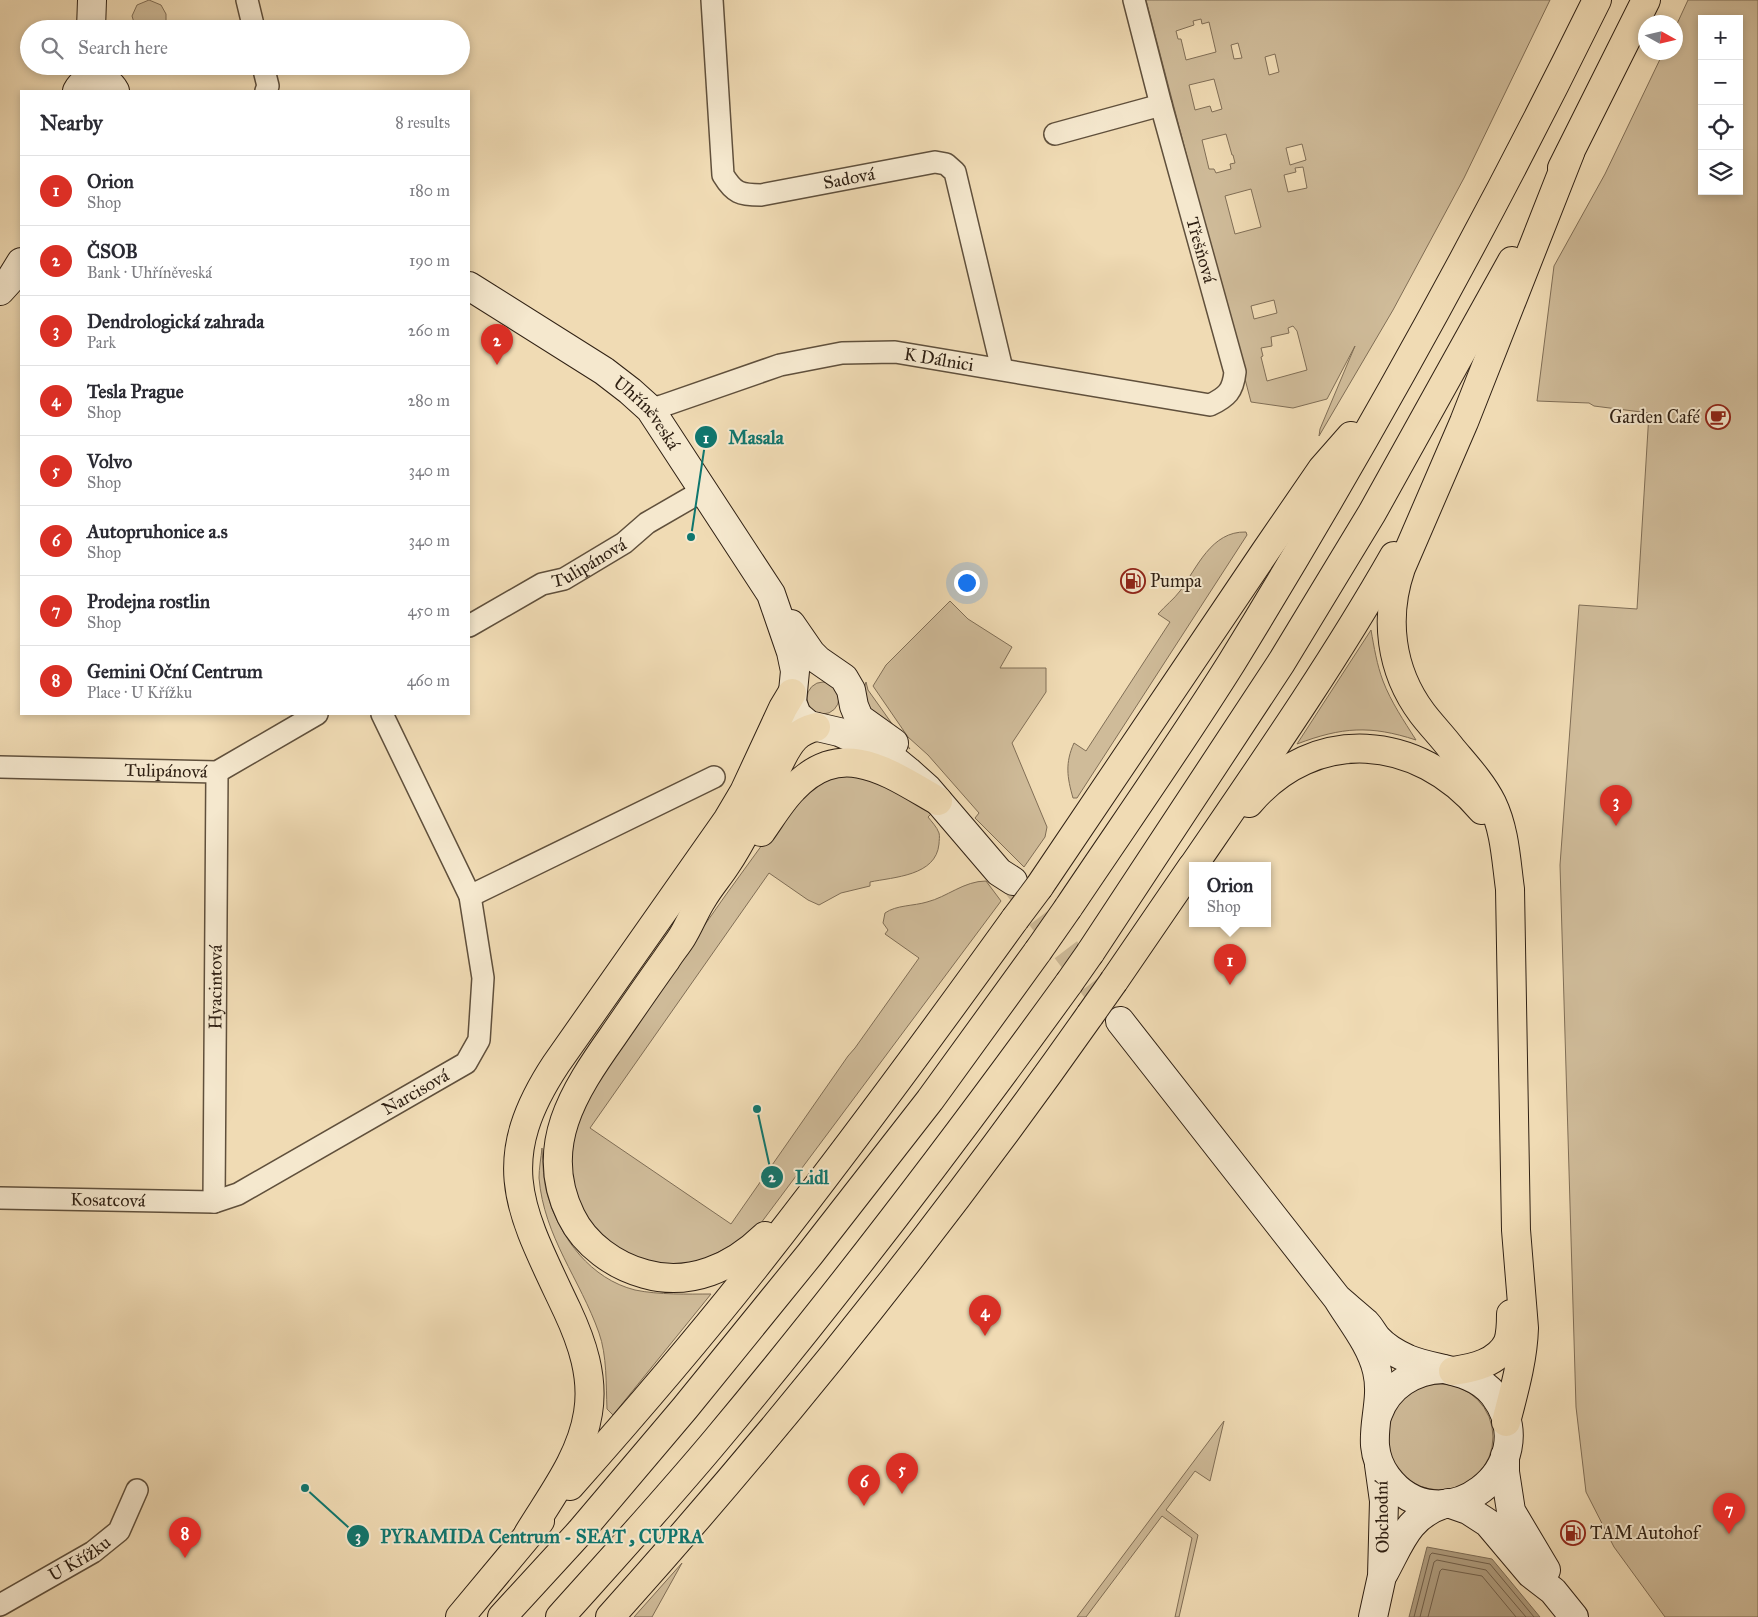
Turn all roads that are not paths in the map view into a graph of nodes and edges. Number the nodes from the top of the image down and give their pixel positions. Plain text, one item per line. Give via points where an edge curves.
1 (92, 0) edge
2 (246, 0) edge
3 (712, 0) edge
4 (1134, 0) edge
5 (1597, 0) edge
6 (1646, 0) edge
7 (91, 20) edge
8 (252, 20) edge
9 (265, 75) edge
10 (85, 79) edge
11 (114, 90) edge
12 (266, 90) edge
13 (1161, 106) junction
14 (1055, 134) dead end
15 (1570, 153) junction
16 (20, 264) edge
17 (470, 287) edge
18 (0, 291) edge
19 (1002, 369) junction
20 (1393, 388) junction
21 (1228, 393) joint
22 (650, 409) junction
23 (1464, 422) junction
24 (704, 490) junction
25 (773, 597) junction
26 (470, 625) edge
27 (832, 669) junction
28 (793, 689) junction
29 (852, 699) junction
30 (315, 715) edge
31 (382, 715) edge
32 (820, 727) junction
33 (0, 767) edge
34 (217, 772) junction
35 (714, 777) dead end
36 (938, 801) junction
37 (1197, 862) edge
38 (1198, 862) edge
39 (1507, 868) junction
40 (1189, 873) edge
41 (470, 896) junction
42 (682, 937) junction
43 (1120, 1021) tunnel mouth
44 (815, 1188) junction
45 (0, 1198) edge
46 (214, 1202) junction
47 (1516, 1230) junction
48 (1337, 1298) junction
49 (1449, 1370) junction
50 (1376, 1419) junction
51 (1506, 1422) junction
52 (1505, 1456) junction
53 (1377, 1458) junction
54 (137, 1490) dead end
55 (1446, 1504) junction
56 (528, 1534) junction
57 (1382, 1576) junction
58 (1553, 1591) junction
59 (0, 1605) edge
60 (460, 1617) edge
61 (502, 1617) edge
62 (560, 1617) edge
63 (610, 1617) edge
64 (1373, 1617) edge
65 (1574, 1617) edge

1 - 7 street
2 - 8 street
3 - 19 street, Sadová via 723,175 730,187 743,195 761,195 935,162 946,164 955,172
4 - 13 street, Třešňová
5 - 20 highway via 1520,153
6 - 15 highway
9 - 12 street
10 - 11 street via 102,79
13 - 14 street
13 - 21 street, Třešňová via 1235,372 1234,385
15 - 23 highway
15 - 62 highway, bridge via 1372,513 1281,663 1069,984 966,1125 845,1281 717,1439
16 - 18 street
17 - 22 street, Uhříněveská via 604,371
19 - 21 street, K Dálnici via 1210,405
19 - 22 street, K Dálnici via 896,352 842,353 780,366
20 - 44 highway, bridge via 1322,469 1039,887 909,1067
20 - 61 highway, bridge via 1307,537 1168,758 1068,908 930,1100 679,1416
22 - 24 street, Uhříněveská
23 - 37 highway via 1371,597
23 - 39 highway via 1399,575 1392,605 1391,632 1400,671 1413,698 1493,804 1504,841
24 - 25 street, Uhříněveská
24 - 26 street, Tulipánová via 647,523 624,543 564,579 542,584
25 - 27 street via 811,653
25 - 28 street via 791,652 795,671
27 - 28 street via 806,672
27 - 29 street via 848,684
28 - 32 street via 792,702 797,715 809,725
28 - 56 highway via 728,819 556,1064 537,1094 524,1125 517,1173 522,1202 534,1239 580,1339 590,1396 586,1425 574,1458
29 - 32 street via 845,716 832,726
29 - 36 street via 859,718 903,750 940,785 1004,862 1013,881 999,872
30 - 34 street, Tulipánová
31 - 41 street, Narcisová
32 - 36 street via 868,745 897,762
32 - 42 highway via 802,732 792,741 745,836 703,898
33 - 34 street, Tulipánová
34 - 46 street, Hyacintová
35 - 41 street
36 - 42 highway via 874,766 854,762 816,770 792,790 711,904
38 - 39 highway via 1255,796 1275,778 1308,759 1358,748 1410,757 1451,779 1485,814
39 - 47 highway via 1512,942
40 - 63 highway, bridge via 1031,1098 882,1294 786,1412
41 - 46 street, Narcisová via 483,978 479,1040 466,1063 238,1194
42 - 44 highway via 591,1067 566,1113 559,1141 558,1167 564,1197 574,1222 588,1241 618,1264 652,1276 686,1277 714,1271 751,1250
43 - 48 street
44 - 56 highway via 754,1268 615,1436
45 - 46 street, Kosatcová
47 - 49 highway via 1508,1341 1489,1361 1470,1369
47 - 51 highway via 1524,1343
48 - 49 street via 1396,1353
48 - 50 street via 1366,1345 1377,1371
49 - 50 street via 1426,1371 1398,1384 1384,1400
49 - 51 street via 1469,1376 1486,1387 1499,1403
50 - 53 street via 1374,1439
51 - 52 street via 1508,1443
52 - 55 street via 1497,1474 1485,1487 1469,1498
52 - 58 street via 1511,1511 1544,1565
53 - 55 street via 1387,1477 1400,1490 1417,1499
53 - 57 street, Obchodní via 1384,1501
54 - 59 street, U Křížku via 119,1530 93,1552
55 - 57 street, Obchodní via 1426,1511 1409,1527
55 - 58 street via 1468,1510 1488,1523 1531,1574
56 - 60 highway
57 - 64 street, Obchodní
58 - 65 street

